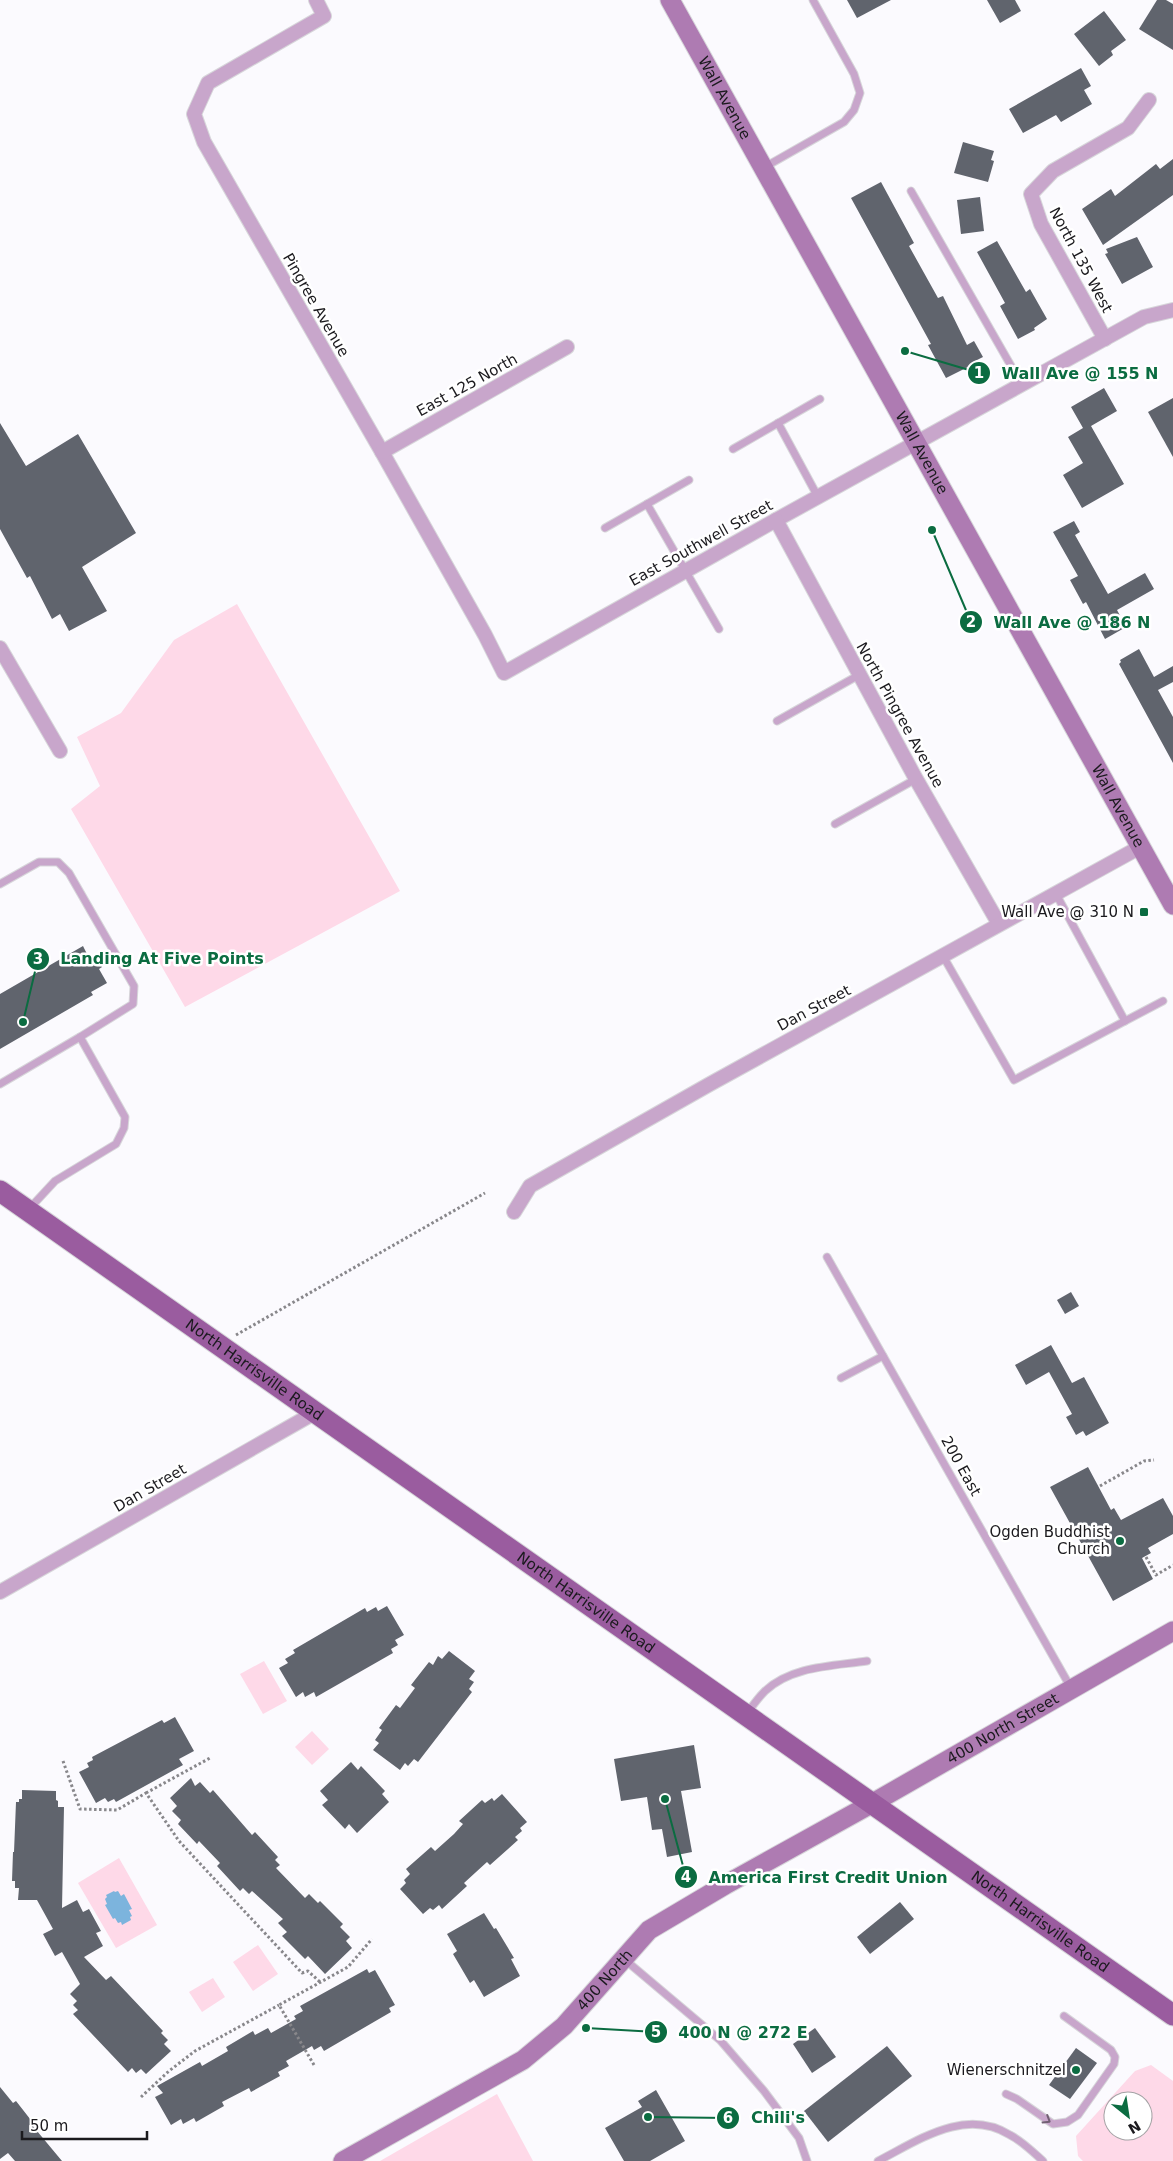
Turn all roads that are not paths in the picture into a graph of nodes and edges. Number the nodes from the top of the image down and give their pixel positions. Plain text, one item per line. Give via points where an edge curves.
1 (316, 0) edge
2 (670, 0) edge
3 (813, 0) edge
4 (1149, 100) dead end
5 (763, 168) junction
6 (911, 191) dead end
7 (1173, 310) edge
8 (1105, 339) junction
9 (567, 348) dead end
10 (1022, 385) junction
11 (820, 399) dead end
12 (778, 423) junction
13 (915, 444) junction
14 (733, 449) dead end
15 (382, 452) junction
16 (689, 480) dead end
17 (818, 496) junction
18 (647, 504) junction
19 (776, 520) junction
20 (606, 528) dead end
21 (685, 571) junction
22 (719, 629) dead end
23 (0, 648) edge
24 (504, 673) joint
25 (860, 675) junction
26 (777, 721) dead end
27 (60, 751) dead end
28 (916, 779) junction
29 (835, 824) dead end
30 (1142, 846) junction
31 (0, 884) edge
32 (1056, 894) junction
33 (1173, 905) edge
34 (999, 924) junction
35 (943, 956) junction
36 (1163, 1001) dead end
37 (1125, 1021) junction
38 (80, 1037) junction
39 (0, 1084) edge
40 (0, 1191) edge
41 (27, 1211) junction
42 (514, 1212) dead end
43 (827, 1257) dead end
44 (883, 1356) junction
45 (841, 1378) dead end
46 (316, 1412) junction
47 (0, 1592) edge
48 (1173, 1631) edge
49 (867, 1661) dead end
50 (1071, 1688) junction
51 (746, 1714) junction
52 (871, 1804) junction
53 (624, 1959) junction
54 (1064, 2016) dead end
55 (1173, 2016) edge
56 (1006, 2094) dead end
57 (343, 2161) edge
58 (807, 2161) edge
59 (878, 2161) edge
60 (1043, 2161) edge

1 - 15 street, Pingree Avenue via 324,16 208,83 194,114 204,142
2 - 5 main road, Wall Avenue
3 - 5 lane via 854,74 860,93 854,110 844,122
4 - 8 street, North 135 West via 1128,128 1053,171 1031,194 1041,224
5 - 13 main road, Wall Avenue
6 - 10 lane
7 - 8 street, East Southwell Street via 1144,318
8 - 10 street, East Southwell Street
9 - 15 street, East 125 North
10 - 13 street, East Southwell Street
11 - 12 lane
12 - 14 lane
12 - 17 lane
13 - 17 street, East Southwell Street
13 - 30 main road, Wall Avenue
15 - 24 street, Pingree Avenue
16 - 18 lane
17 - 19 street, East Southwell Street
18 - 20 lane
18 - 21 lane
19 - 21 street, East Southwell Street
19 - 25 street, North Pingree Avenue
21 - 22 lane
21 - 24 street, East Southwell Street
23 - 27 street
25 - 26 lane
25 - 28 street, North Pingree Avenue
28 - 29 lane
28 - 34 street, North Pingree Avenue
30 - 32 street, Dan Street
30 - 33 main road, Wall Avenue
31 - 38 lane via 39,862 58,862 69,873 134,986 133,1004
32 - 34 street, Dan Street
32 - 37 lane
34 - 35 street, Dan Street
35 - 37 lane via 1014,1080
35 - 42 street, Dan Street via 530,1186
36 - 37 lane
38 - 39 lane
38 - 41 lane via 125,1117 124,1128 116,1144 55,1181
40 - 41 main road, North Harrisville Road
41 - 46 main road, North Harrisville Road
43 - 44 lane, 200 East
44 - 45 lane
44 - 50 lane, 200 East
46 - 47 street, Dan Street
46 - 51 main road, North Harrisville Road
48 - 50 main road, 400 North Street
49 - 51 lane via 800,1671 782,1678 765,1691
50 - 52 main road, 400 North Street
51 - 52 main road, North Harrisville Road
52 - 53 main road, 400 North via 649,1930
52 - 55 main road, North Harrisville Road
53 - 57 main road, 400 North via 564,2026 523,2060
53 - 58 lane via 720,2040 799,2138
56 -> 54 lane via 1053,2124 1067,2122 1078,2115 1114,2064 1115,2057 1111,2050
59 - 60 lane via 931,2133 966,2124 992,2127 1012,2135

